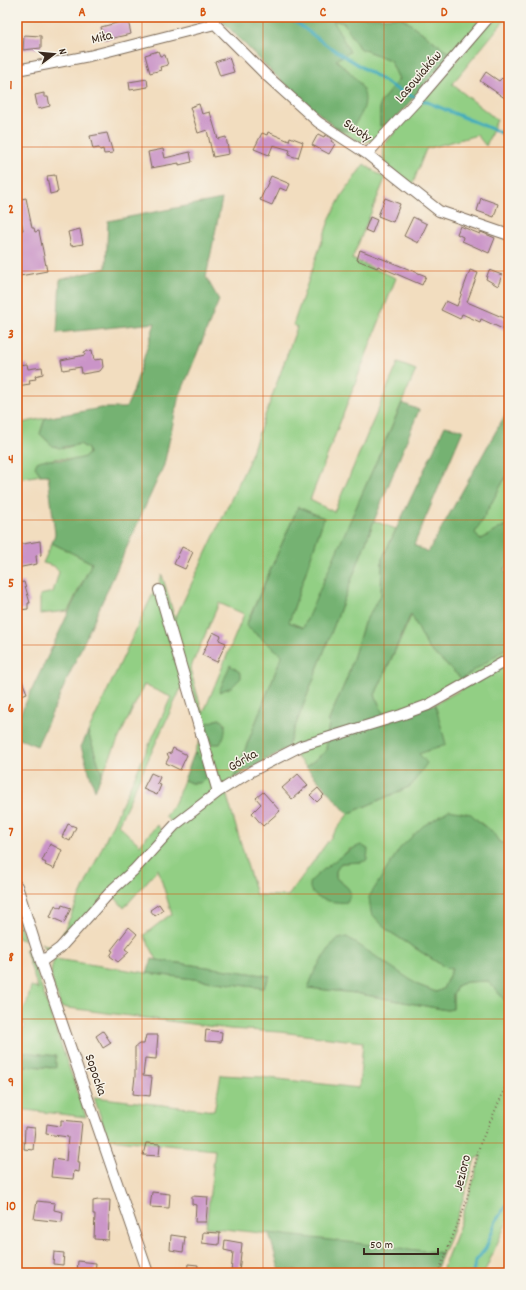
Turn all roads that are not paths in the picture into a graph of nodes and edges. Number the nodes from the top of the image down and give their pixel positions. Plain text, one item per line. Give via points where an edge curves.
1 (490, 17) edge
2 (214, 21) edge
3 (17, 70) edge
4 (367, 154) junction
5 (509, 234) edge
6 (159, 590) dead end
7 (509, 659) edge
8 (218, 792) junction
9 (17, 886) edge
10 (41, 962) junction
11 (148, 1273) edge

1 - 4 street, Lasowiaków
2 - 3 street, Miła via 90,56
2 - 4 street, Swoły via 266,75 318,122
4 - 5 street, Swoły via 439,212
6 - 8 street
7 - 8 street, Górka via 428,705 301,746
8 - 10 street, Górka via 175,826 60,948
9 - 10 street, Sopocka
10 - 11 street, Sopocka

